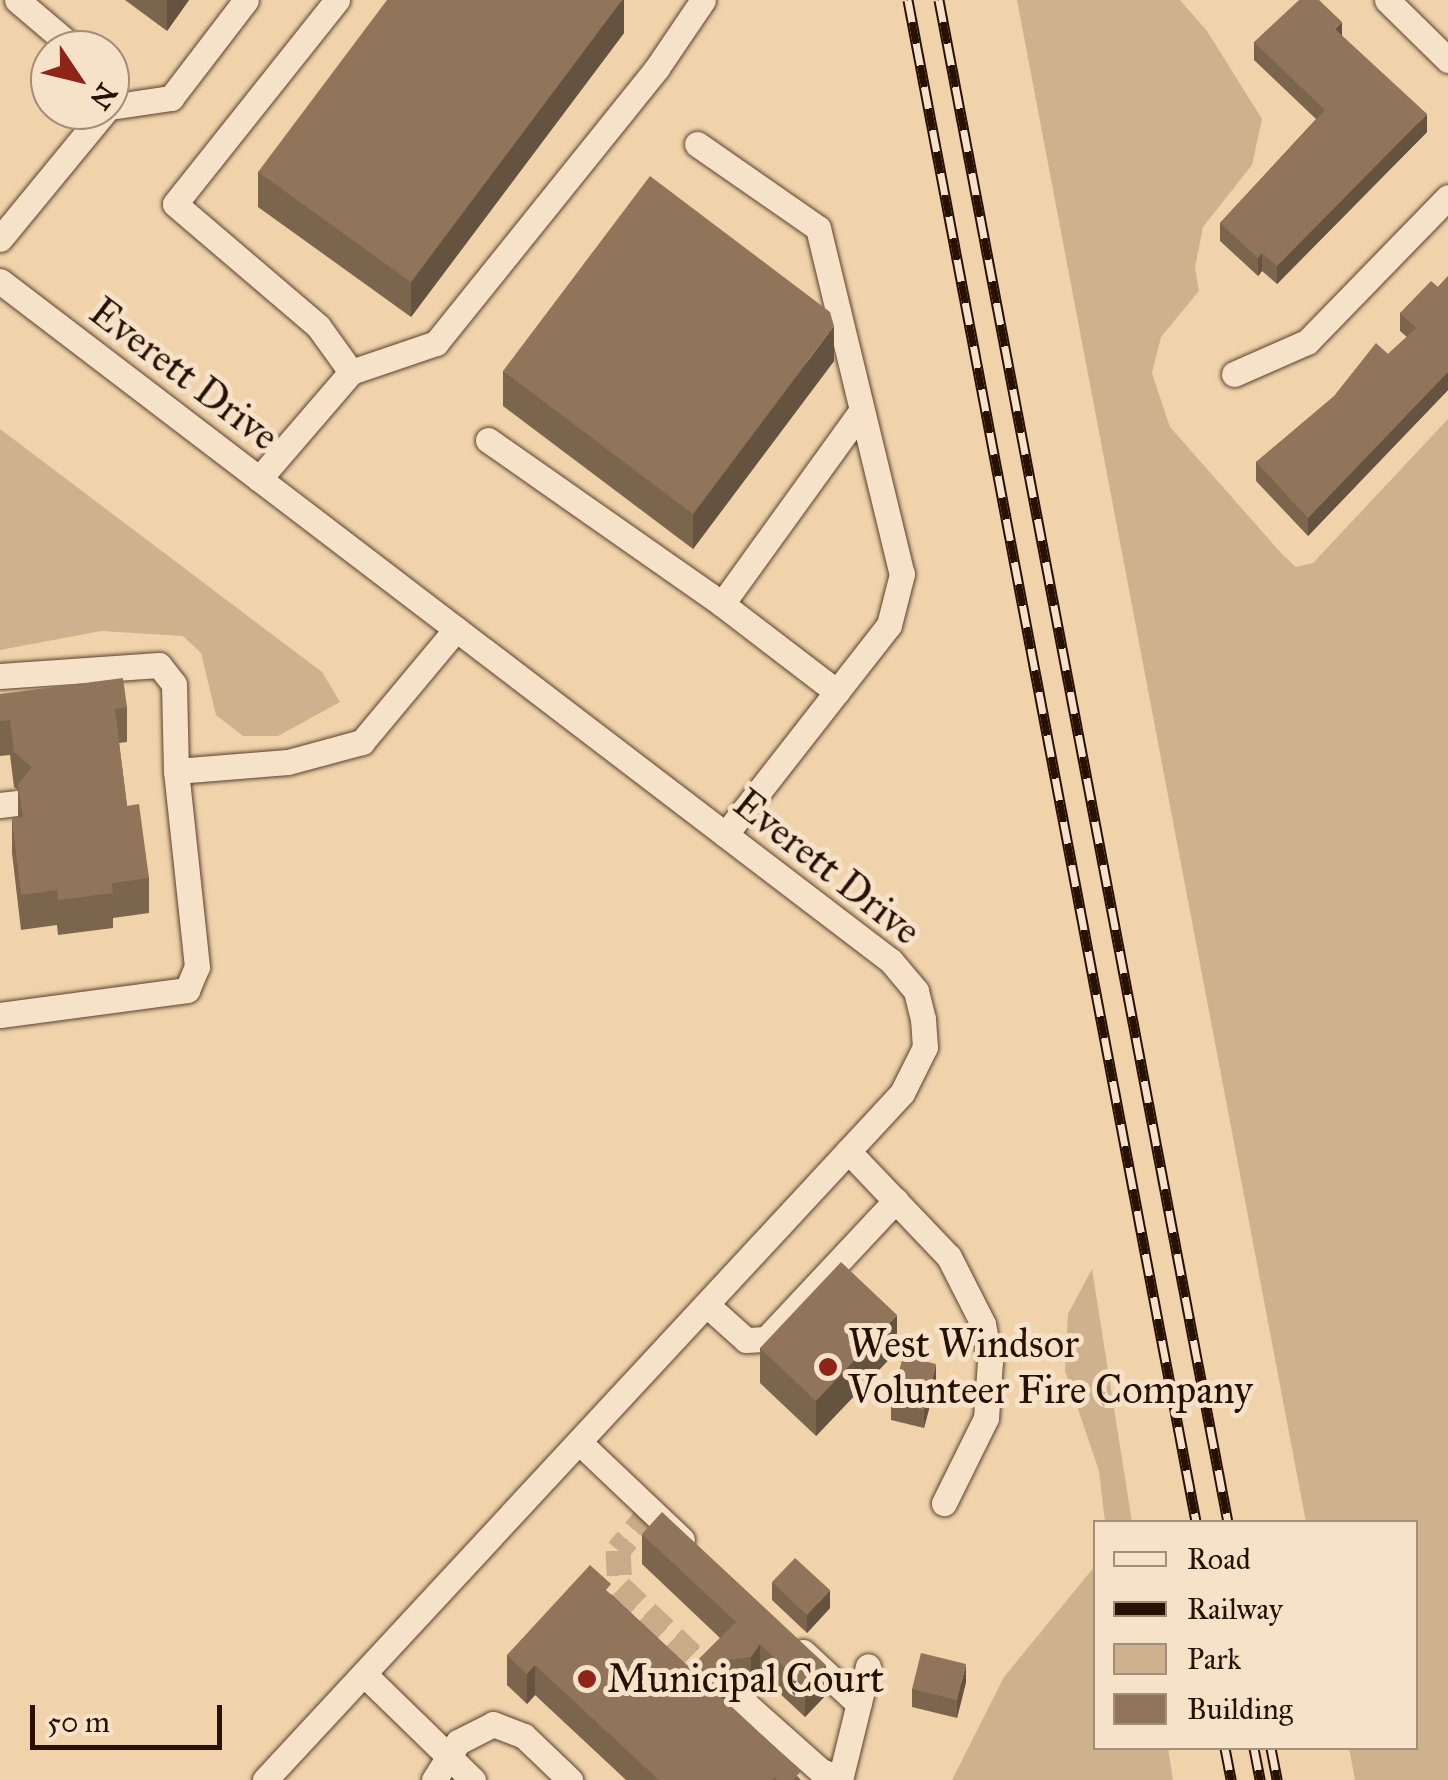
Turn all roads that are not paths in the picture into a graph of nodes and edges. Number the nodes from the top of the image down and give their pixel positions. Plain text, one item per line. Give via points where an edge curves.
1 (17, 0) edge
2 (246, 0) edge
3 (337, 0) edge
4 (702, 0) edge
5 (1387, 0) edge
6 (52, 30) edge
7 (1448, 60) edge
8 (130, 105) edge
9 (91, 130) edge
10 (697, 144) dead end
11 (1448, 197) edge
12 (0, 239) edge
13 (0, 281) edge
14 (352, 372) junction
15 (1234, 374) dead end
16 (860, 413) junction
17 (488, 440) dead end
18 (259, 479) junction
19 (722, 604) junction
20 (456, 629) junction
21 (0, 676) edge
22 (837, 692) junction
23 (176, 772) junction
24 (725, 834) junction
25 (0, 1015) edge
26 (848, 1150) junction
27 (896, 1200) junction
28 (707, 1305) junction
29 (581, 1444) junction
30 (944, 1504) dead end
31 (706, 1562) edge
32 (790, 1640) edge
33 (868, 1666) dead end
34 (367, 1676) junction
35 (742, 1700) tunnel mouth
36 (859, 1704) junction
37 (446, 1755) junction
38 (840, 1779) edge
39 (265, 1780) edge
40 (434, 1780) edge
41 (474, 1780) edge
42 (570, 1780) edge

1 - 6 street
2 - 8 street via 171,98
3 - 14 street via 175,204 318,326
4 - 14 street via 657,68 436,342
5 - 7 street
9 - 12 street
10 - 16 street via 818,228
11 - 15 street via 1302,346
13 - 18 street, Everett Drive
14 - 18 street
16 - 19 street
16 - 22 street via 902,574 889,625
17 - 19 street
18 - 20 street, Everett Drive
19 - 22 street
20 - 23 street via 362,742 288,762
20 - 24 street, Everett Drive
21 - 23 street via 159,664 174,684
22 - 24 street
23 - 25 street via 197,967 192,986 175,995
24 - 26 street, Everett Drive via 890,961 916,992 925,1032 921,1062 902,1094
26 - 27 street
26 - 28 street, Everett Drive
27 - 28 street via 766,1339 746,1340
27 - 30 street via 960,1272 987,1342 986,1418
28 - 29 street, Everett Drive
29 - 31 street
29 - 34 street, Everett Drive
32 - 36 street
33 - 36 street
34 - 37 street
34 - 39 street, Everett Drive
35 - 38 street via 822,1771
36 - 38 street
37 - 40 street
37 - 41 street
37 - 42 street via 478,1728 500,1724 524,1736

